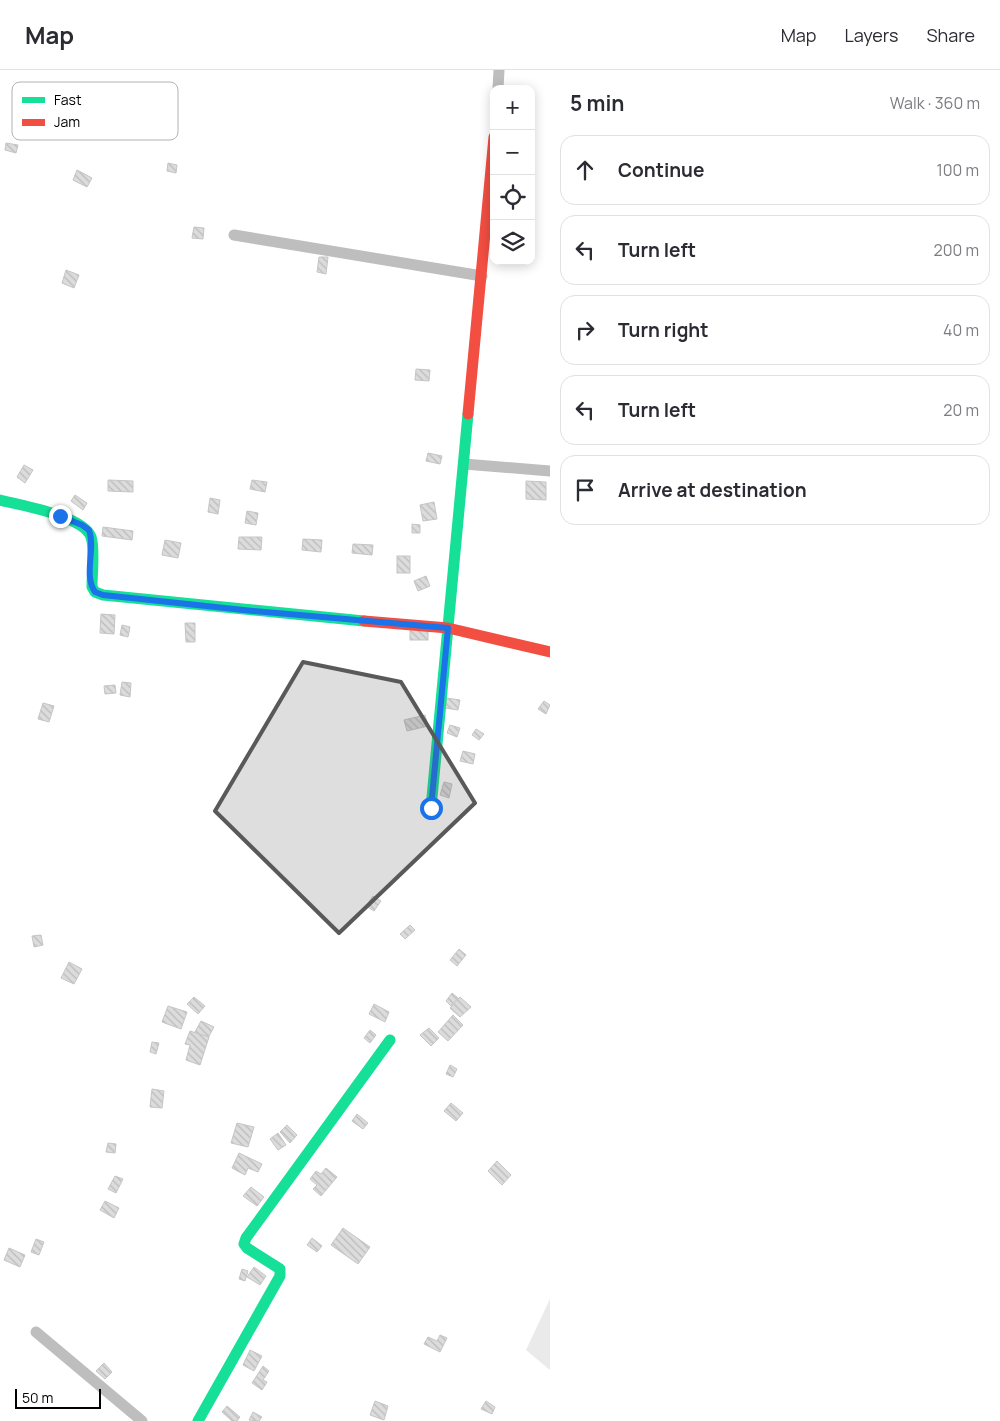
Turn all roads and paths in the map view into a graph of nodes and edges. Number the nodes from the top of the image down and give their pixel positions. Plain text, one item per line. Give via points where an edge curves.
1 (499, 70) edge
2 (498, 85) edge
3 (491, 175) edge
4 (234, 236) dead end
5 (482, 276) junction
6 (464, 464) junction
7 (550, 470) edge
8 (0, 500) edge
9 (448, 628) junction
10 (550, 652) edge
11 (431, 808) dead end
12 (390, 1040) dead end
13 (36, 1332) dead end
14 (142, 1421) edge
15 (198, 1421) edge

1 - 2 street
3 - 5 street
4 - 5 street
5 - 6 street
6 - 7 street
6 - 9 street
8 - 9 street via 60,516 89,530 92,543 90,581 95,592 103,595
9 - 10 street
9 - 11 street
12 - 15 street via 246,1238 246,1249 275,1264 280,1269 280,1276
13 - 14 street

